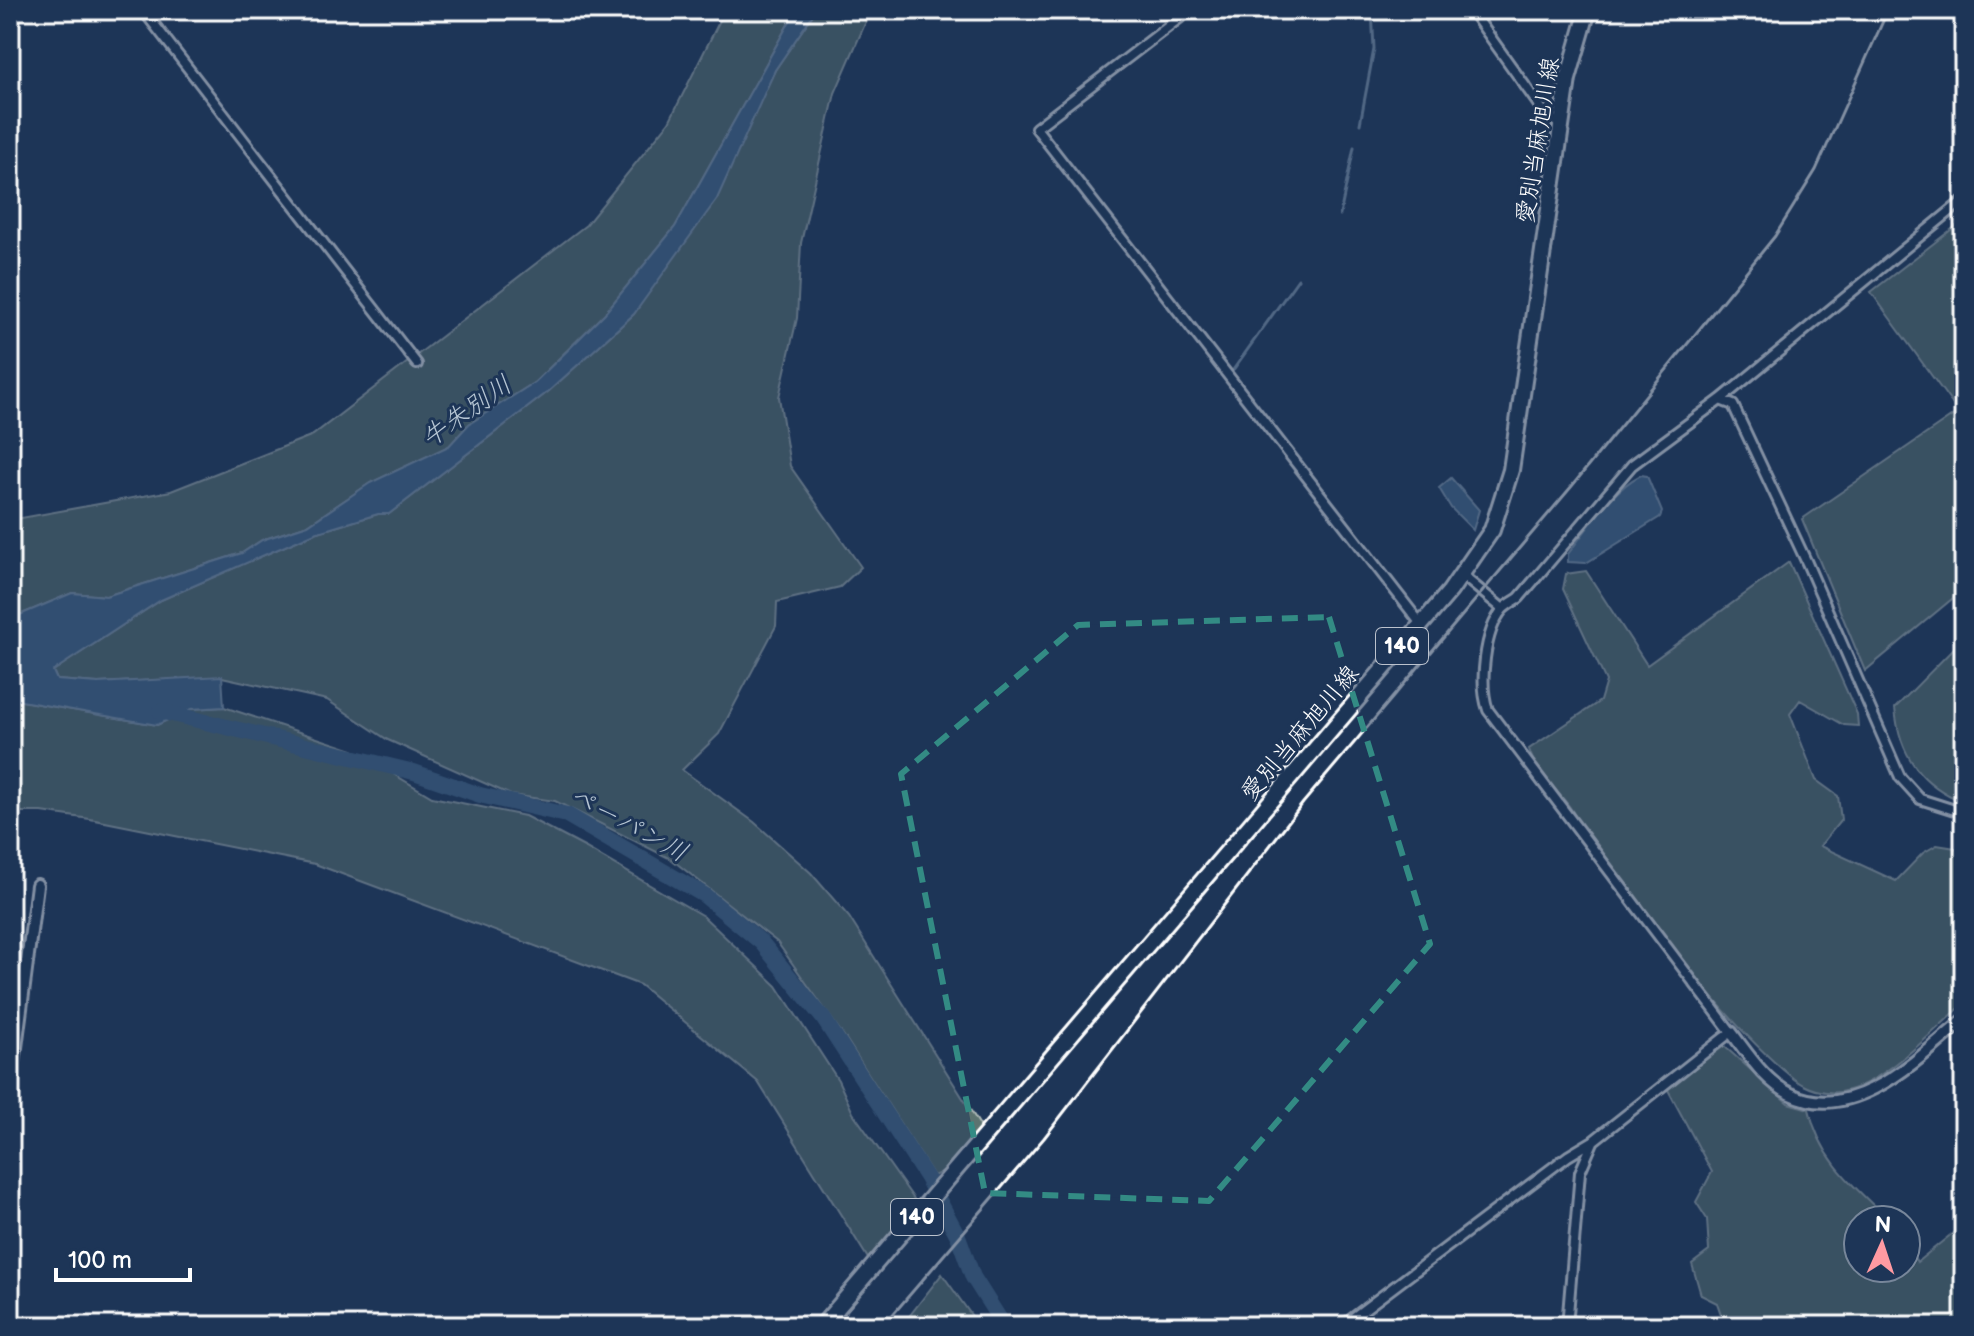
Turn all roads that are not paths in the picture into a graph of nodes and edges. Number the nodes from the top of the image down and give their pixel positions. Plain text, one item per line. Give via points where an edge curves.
1 (143, 10) edge
2 (1190, 10) edge
3 (1471, 10) edge
4 (1588, 10) edge
5 (1561, 123) junction
6 (1964, 200) edge
7 (417, 364) dead end
8 (1720, 400) junction
9 (1463, 576) junction
10 (1503, 609) junction
11 (1421, 624) junction
12 (1964, 813) edge
13 (37, 885) dead end
14 (1964, 1020) edge
15 (1731, 1032) junction
16 (10, 1094) edge
17 (1593, 1141) junction
18 (823, 1326) edge
19 (1342, 1326) edge
20 (1567, 1326) edge

1 - 7 street
2 - 11 street via 1036,128
3 - 5 street via 1548,118
4 - 5 main road, 愛別当麻旭川線 / 140
5 - 9 main road, 愛別当麻旭川線 / 140 via 1511,470 1492,530
6 - 8 street
8 - 10 street via 1632,465 1519,598
8 - 12 street via 1733,405 1900,777 1920,799
9 - 10 street
9 - 11 main road, 愛別当麻旭川線 / 140
10 - 15 street via 1492,630 1481,682 1488,710
11 - 18 main road, 愛別当麻旭川線 / 140
13 - 16 street
14 - 15 street via 1880,1085 1826,1102 1791,1094 1767,1076
15 - 17 street
17 - 19 street
17 - 20 street via 1580,1172

